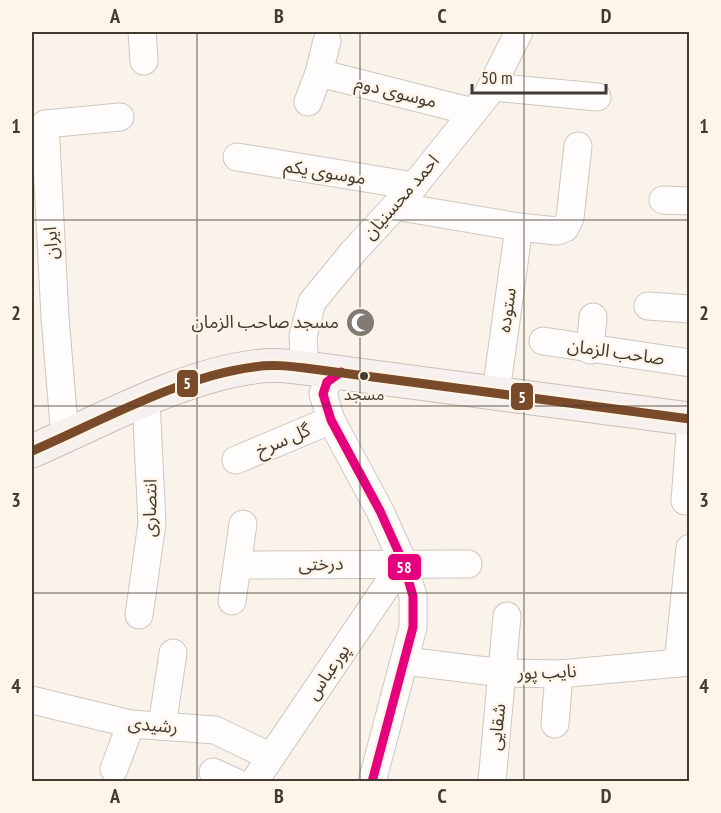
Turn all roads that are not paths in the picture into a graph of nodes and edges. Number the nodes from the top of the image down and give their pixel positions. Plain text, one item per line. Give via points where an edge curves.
1 (142, 32) edge
2 (519, 32) edge
3 (327, 40) dead end
4 (144, 61) dead end
5 (319, 73) junction
6 (492, 87) junction
7 (597, 97) dead end
8 (308, 102) dead end
9 (473, 112) junction
10 (120, 117) dead end
11 (578, 146) dead end
12 (237, 158) dead end
13 (414, 186) junction
14 (663, 200) dead end
15 (690, 201) edge
16 (395, 206) junction
17 (519, 227) junction
18 (648, 306) dead end
19 (690, 309) edge
20 (43, 316) edge
21 (593, 317) dead end
22 (543, 341) dead end
23 (590, 350) junction
24 (690, 363) edge
25 (294, 367) junction
26 (340, 372) junction
27 (495, 392) junction
28 (146, 400) junction
29 (690, 419) edge
30 (331, 420) junction
31 (690, 434) edge
32 (65, 436) junction
33 (32, 452) edge
34 (236, 460) dead end
35 (685, 501) dead end
36 (243, 524) dead end
37 (690, 548) edge
38 (403, 562) junction
39 (468, 564) dead end
40 (238, 565) junction
41 (232, 601) dead end
42 (139, 615) dead end
43 (507, 616) dead end
44 (173, 653) dead end
45 (405, 661) junction
46 (684, 662) edge
47 (503, 674) junction
48 (559, 674) junction
49 (32, 700) edge
50 (131, 724) junction
51 (555, 724) dead end
52 (162, 726) junction
53 (271, 757) junction
54 (114, 770) dead end
55 (254, 782) edge
56 (372, 782) edge
57 (492, 782) edge

1 - 4 street
2 - 6 street, احمد محسنیان
3 - 5 street
5 - 8 street
5 - 9 street, موسوی دوم
6 - 7 street
6 - 9 street, احمد محسنیان
9 - 13 street, احمد محسنیان
10 - 20 street, ایران via 45,124
11 - 17 street via 570,218 565,228 557,231
12 - 13 street, موسوی یکم
13 - 16 street, احمد محسنیان
14 - 15 street
16 - 17 street
16 - 25 street, احمد محسنیان via 312,302
17 - 27 street, ستوده
18 - 19 street
20 - 32 street, ایران
21 - 23 street
22 - 23 street, صاحب الزمان
23 - 24 street, صاحب الزمان
25 - 26 main road
25 - 28 main road via 255,366 212,376
25 - 30 street
26 - 27 main road
26 - 30 street via 327,382 323,394
27 - 29 main road
28 - 32 main road
28 - 42 street, انتصاری via 152,523
30 - 34 street, گل سرخ
30 - 38 street
31 - 35 street
32 - 33 main road
36 - 40 street
37 - 46 street
38 - 39 street, درختی
38 - 40 street, درختی
38 - 45 street via 413,596 413,627
38 - 53 street, پورعباس
40 - 41 street
43 - 47 street, شقایی
44 - 52 street
45 - 47 street, نایب پور
45 - 56 street
46 - 48 street, نایب پور
47 - 48 street, نایب پور
47 - 57 street, شقایی
48 - 51 street
49 - 50 street, رشیدی
50 - 52 street, رشیدی
50 - 54 street
52 - 53 street, رشیدی via 215,730
53 - 55 street, پورعباس

